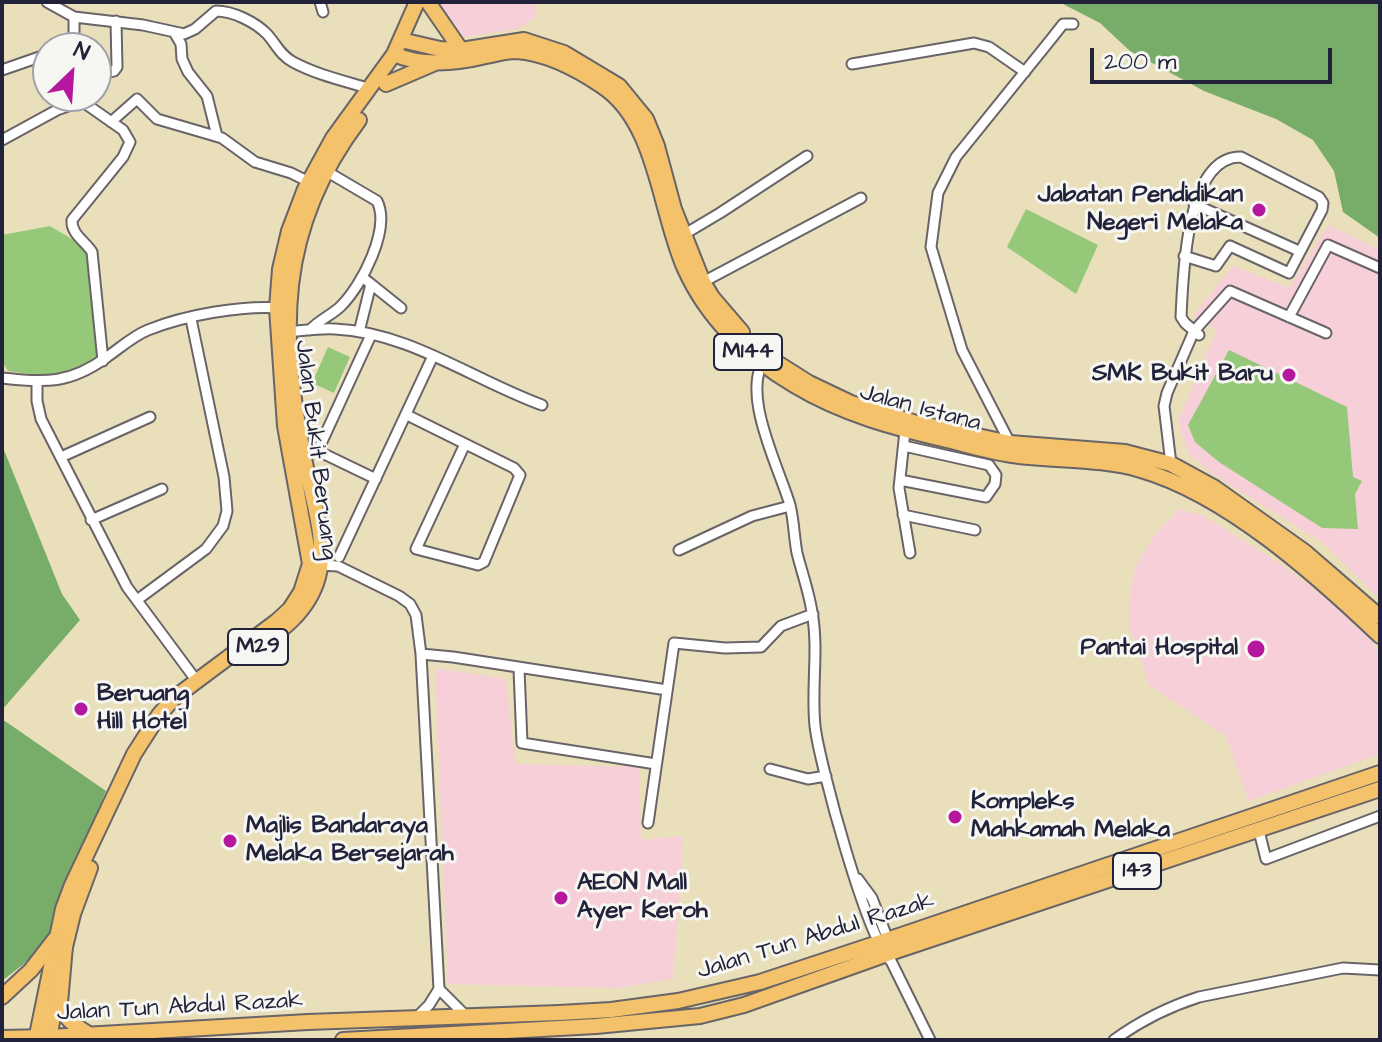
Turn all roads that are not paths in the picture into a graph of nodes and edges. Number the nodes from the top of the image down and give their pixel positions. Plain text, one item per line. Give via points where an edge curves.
1 (47, 2) edge
2 (417, 2) edge
3 (427, 2) edge
4 (215, 6) edge
5 (74, 17) junction
6 (116, 21) junction
7 (1073, 24) dead end
8 (74, 32) edge
9 (174, 32) junction
10 (405, 42) junction
11 (461, 50) junction
12 (398, 56) junction
13 (32, 60) edge
14 (435, 63) junction
15 (852, 64) dead end
16 (2, 70) edge
17 (112, 71) edge
18 (1025, 72) junction
19 (379, 86) junction
20 (53, 112) edge
21 (99, 112) edge
22 (111, 122) junction
23 (217, 136) junction
24 (2, 140) edge
25 (807, 156) dead end
26 (326, 171) junction
27 (309, 182) junction
28 (861, 198) dead end
29 (1194, 204) junction
30 (683, 235) junction
31 (1299, 251) junction
32 (1184, 256) junction
33 (1380, 268) edge
34 (362, 277) junction
35 (703, 282) junction
36 (371, 284) junction
37 (282, 308) junction
38 (401, 308) dead end
39 (1289, 317) junction
40 (191, 319) junction
41 (310, 330) junction
42 (1198, 330) junction
43 (283, 332) junction
44 (359, 332) junction
45 (1326, 333) dead end
46 (371, 335) junction
47 (433, 356) junction
48 (764, 359) junction
49 (103, 361) junction
50 (2, 378) edge
51 (37, 382) junction
52 (542, 405) dead end
53 (407, 415) junction
54 (150, 417) dead end
55 (904, 438) junction
56 (465, 444) junction
57 (1010, 449) junction
58 (61, 457) junction
59 (1103, 464) junction
60 (1171, 464) junction
61 (376, 479) junction
62 (900, 480) junction
63 (162, 489) dead end
64 (790, 506) junction
65 (1218, 507) junction
66 (903, 515) junction
67 (91, 520) junction
68 (975, 530) dead end
69 (679, 550) dead end
70 (910, 553) dead end
71 (339, 557) dead end
72 (320, 565) junction
73 (137, 600) junction
74 (813, 614) junction
75 (1380, 617) edge
76 (1380, 636) edge
77 (421, 654) junction
78 (519, 669) junction
79 (196, 680) junction
80 (667, 690) junction
81 (656, 764) junction
82 (1380, 765) edge
83 (770, 769) dead end
84 (1380, 773) edge
85 (826, 776) junction
86 (1380, 789) edge
87 (1320, 792) junction
88 (1380, 816) edge
89 (648, 823) dead end
90 (1259, 831) junction
91 (853, 874) junction
92 (60, 942) junction
93 (887, 950) junction
94 (1380, 970) edge
95 (439, 989) junction
96 (2, 997) edge
97 (465, 1015) junction
98 (416, 1018) junction
99 (587, 1027) junction
100 (484, 1032) junction
101 (90, 1035) junction
102 (2, 1038) edge
103 (43, 1039) edge
104 (343, 1040) edge
105 (521, 1040) edge
106 (564, 1040) edge
107 (930, 1040) edge
108 (1114, 1040) edge

1 - 5 street
2 - 10 main road, Jalan Bukit Beruang / M29
3 - 10 main road, Jalan Bukit Beruang / M29
3 - 11 main road
4 - 9 street via 195,29
4 - 19 street via 257,26 295,63
5 - 6 street
5 - 8 street
6 - 9 street
6 - 17 street via 117,67
7 - 18 street via 1063,24
9 - 23 street via 188,72 207,96
10 - 11 main road, Jalan Istana / M144
10 - 12 main road, Jalan Bukit Beruang / M29
11 - 30 main road, Jalan Istana / M144 via 524,40 564,53 619,86 646,119
12 - 14 main road, Jalan Istana / M144
12 - 19 main road, Jalan Bukit Beruang / M29
13 - 16 street
14 - 19 main road
14 - 48 main road, Jalan Istana / M144 via 514,51 535,54 614,95 639,127 669,227 700,297 720,324
15 - 18 street via 974,43
18 - 57 street via 956,157 938,193 931,247 962,350
19 - 26 main road, Jalan Bukit Beruang / M29
19 - 27 main road, Jalan Bukit Beruang / M29 via 333,138
20 - 24 street
21 - 22 street
22 - 23 street via 137,99 157,119
22 - 49 street via 129,137 129,148 72,220 92,252
23 - 27 street via 255,162
25 - 30 street
26 - 34 street via 379,204 379,233
26 - 37 main road, Jalan Bukit Beruang / M29 via 300,232
27 - 37 main road, Jalan Bukit Beruang / M29 via 280,269
28 - 35 street
29 - 31 street
29 - 31 street via 1214,168 1229,157 1241,157 1323,203
29 - 32 street
30 - 35 main road, Jalan Istana / M144
31 - 32 street via 1289,273 1230,246 1216,266
32 - 42 street via 1181,317
33 - 39 street via 1328,245
34 - 36 street
34 - 41 street via 340,307
35 - 48 main road, Jalan Istana / M144
36 - 38 street
36 - 44 street
37 - 40 street via 252,306
37 - 43 main road, Jalan Bukit Beruang / M29
39 - 42 street via 1230,291
39 - 45 street
40 - 49 street via 146,331
40 - 73 street via 227,511 206,549
41 - 43 street
41 - 44 street
42 - 60 street via 1167,418
43 - 72 main road, Jalan Bukit Beruang / M29 via 321,545
43 - 79 main road, Jalan Bukit Beruang / M29 via 285,426 310,564 290,609
44 - 46 street
46 - 47 street
46 - 61 street via 319,448
47 - 52 street
47 - 53 street
48 - 55 main road, Jalan Istana / M144 via 792,384
48 - 57 main road, Jalan Istana / M144 via 851,403
48 - 64 street via 756,383
49 - 51 street via 65,380
50 - 51 street
51 - 58 street via 41,419
53 - 56 street
53 - 61 street
54 - 58 street
55 - 57 main road, Jalan Istana / M144
55 - 62 street
55 - 62 street via 989,465 995,484 986,497
56 - 56 street via 416,549 474,564 484,562 520,475
57 - 59 main road, Jalan Istana / M144
57 - 60 main road, Jalan Istana / M144 via 1125,452
58 - 67 street
59 - 60 main road via 1166,469
59 - 65 main road, Jalan Istana / M144 via 1145,471
60 - 65 main road via 1176,476 1198,487
60 - 75 main road, Jalan Istana / M144 via 1215,488 1305,552
61 - 71 street
62 - 66 street
63 - 67 street
64 - 69 street via 752,516
64 - 74 street
65 - 76 main road, Jalan Istana / M144 via 1299,564
66 - 68 street
66 - 70 street
67 - 73 street
72 - 77 street via 338,566 410,604
72 - 92 main road, Jalan Bukit Beruang / M29 via 315,587 296,617 174,710 155,735
73 - 79 street
74 - 80 street via 781,626 761,647 675,642
74 - 85 street via 815,725
77 - 78 street
77 - 95 street
78 - 80 street
78 - 81 street via 522,743
79 - 92 main road, Jalan Bukit Beruang / M29 via 159,715 134,754 72,885
80 - 81 street
81 - 89 street
82 - 87 main road
83 - 85 street via 808,779
84 - 87 main road, Jalan Tun Abdul Razak / 143
85 - 91 street
86 - 90 main road, Jalan Tun Abdul Razak / 143
87 - 93 main road, Jalan Tun Abdul Razak / 143
88 - 90 street via 1266,859
90 - 93 main road, Jalan Tun Abdul Razak / 143
91 - 93 street
91 - 93 street via 872,898
92 - 96 main road
92 - 101 main road via 62,1011
92 - 103 main road, Jalan Bukit Beruang / M29
93 - 97 main road, Jalan Tun Abdul Razak / 143 via 678,1001 611,1010
93 - 99 main road, Jalan Tun Abdul Razak / 143 via 744,1005 700,1016
93 - 107 street
94 - 108 street via 1343,968 1199,997 1176,1004
95 - 97 street
95 - 98 street
97 - 98 main road, Jalan Tun Abdul Razak / 143
98 - 101 main road, Jalan Tun Abdul Razak / 143
99 - 100 main road, Jalan Tun Abdul Razak / 143
99 - 106 main road
100 - 104 main road, Jalan Tun Abdul Razak / 143
100 - 105 main road
101 - 103 main road, Jalan Tun Abdul Razak / 143
102 - 103 main road, Jalan Tun Abdul Razak / 143

